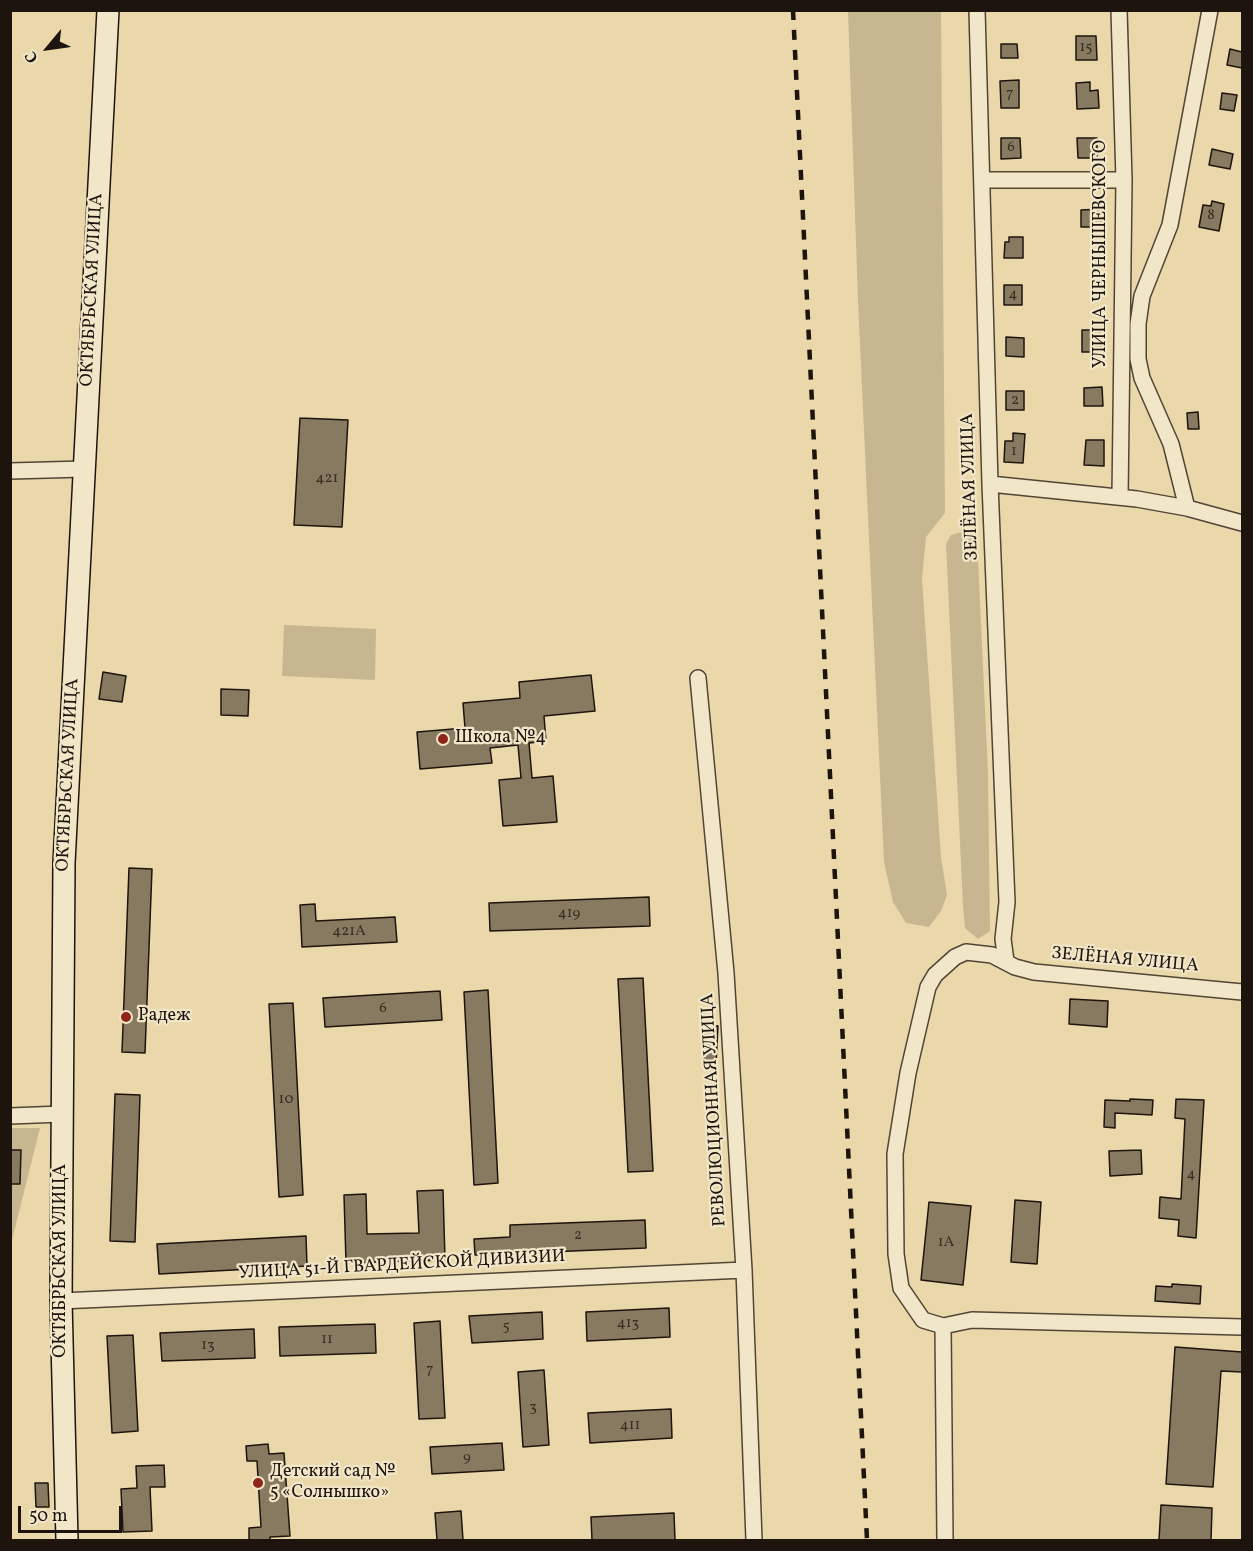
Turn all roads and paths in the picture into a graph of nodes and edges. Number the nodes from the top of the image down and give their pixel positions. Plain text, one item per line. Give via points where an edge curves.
1 (108, 10) edge
2 (977, 10) edge
3 (1119, 10) edge
4 (1210, 10) edge
5 (982, 180) junction
6 (1124, 180) junction
7 (84, 469) junction
8 (10, 471) edge
9 (990, 484) junction
10 (1120, 497) junction
11 (1187, 508) junction
12 (1242, 523) edge
13 (698, 678) dead end
14 (1006, 961) junction
15 (1242, 992) edge
16 (62, 1114) junction
17 (10, 1116) edge
18 (744, 1270) junction
19 (61, 1300) junction
20 (944, 1326) junction
21 (1242, 1327) edge
22 (67, 1540) edge
23 (754, 1540) edge
24 (945, 1540) edge

1 - 7 main road, ОКТЯБРЬСКАЯ УЛИЦА
2 - 5 street, ЗЕЛЁНАЯ УЛИЦА
3 - 6 street, УЛИЦА ЧЕРНЫШЕВСКОГО
4 - 11 street via 1170,225 1142,296 1138,324 1142,378 1171,444
5 - 6 street
5 - 9 street, ЗЕЛЁНАЯ УЛИЦА
6 - 10 street, УЛИЦА ЧЕРНЫШЕВСКОГО
7 - 8 street
7 - 16 main road, ОКТЯБРЬСКАЯ УЛИЦА via 64,863
9 - 10 street
9 - 14 street, ЗЕЛЁНАЯ УЛИЦА
10 - 11 street
11 - 12 street
13 - 18 street, РЕВОЛЮЦИОННАЯ УЛИЦА via 726,973
14 - 15 street, ЗЕЛЁНАЯ УЛИЦА via 1034,972
14 - 20 street, ЗЕЛЁНАЯ УЛИЦА via 966,952 935,975 928,987 900,1116 896,1154 901,1288 923,1320
16 - 17 street
16 - 19 main road, ОКТЯБРЬСКАЯ УЛИЦА
18 - 19 street, УЛИЦА 51-Й ГВАРДЕЙСКОЙ ДИВИЗИИ
18 - 23 street, РЕВОЛЮЦИОННАЯ УЛИЦА
19 - 22 main road, ОКТЯБРЬСКАЯ УЛИЦА
20 - 21 street via 972,1320
20 - 24 street

